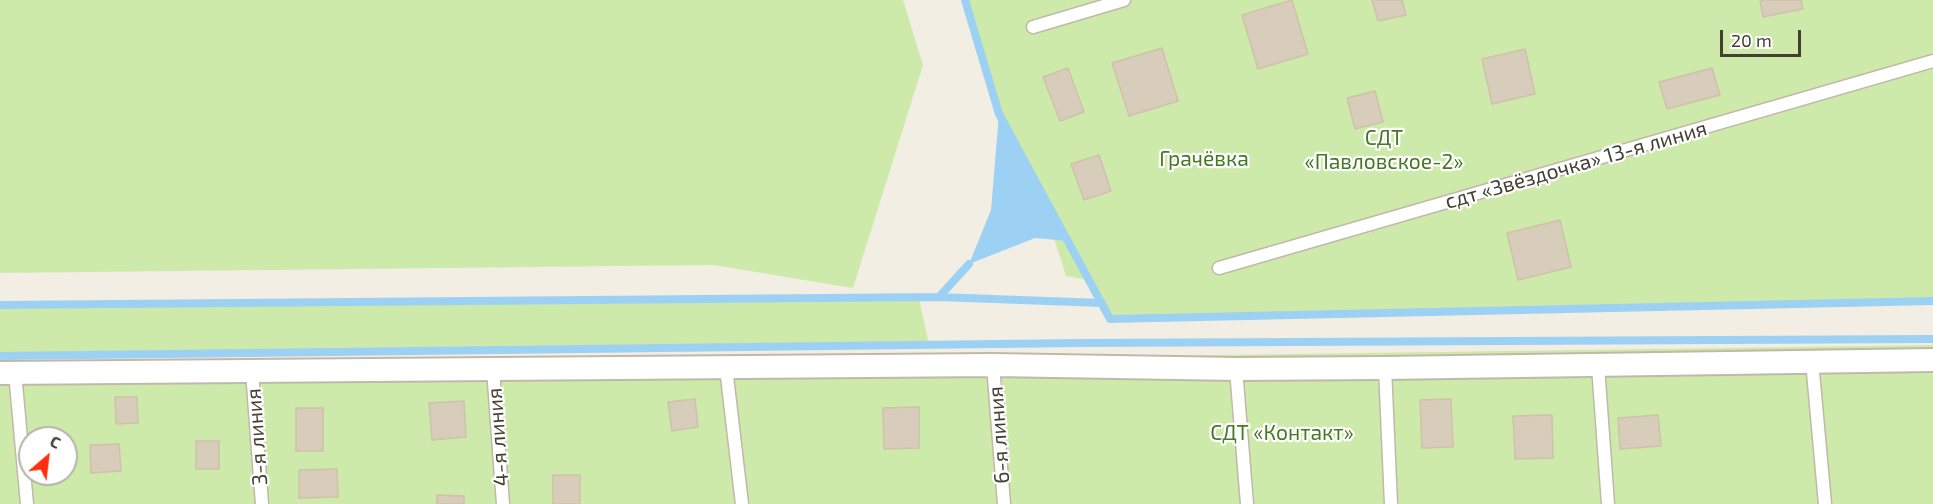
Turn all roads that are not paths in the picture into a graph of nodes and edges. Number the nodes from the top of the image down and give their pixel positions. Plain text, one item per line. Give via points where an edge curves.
1 (1124, 0) edge
2 (1033, 27) dead end
3 (1933, 61) edge
4 (1219, 268) dead end
5 (1933, 360) edge
6 (1812, 361) junction
7 (993, 365) junction
8 (1598, 366) junction
9 (726, 368) junction
10 (1385, 368) junction
11 (494, 369) junction
12 (1236, 369) junction
13 (252, 371) junction
14 (8, 373) edge
15 (27, 504) edge
16 (262, 504) edge
17 (503, 504) edge
18 (741, 504) edge
19 (1004, 504) edge
20 (1247, 504) edge
21 (1391, 504) edge
22 (1608, 504) edge
23 (1825, 504) edge

1 - 2 lane
3 - 4 lane, сдт «Звёздочка» 13-я линия
5 - 6 street
6 - 8 street
6 - 23 lane
7 - 9 street
7 - 12 street
7 - 19 lane, 6-я линия
8 - 10 street
8 - 22 lane
9 - 11 street
9 - 18 lane
10 - 12 street
10 - 21 lane
11 - 13 street
11 - 17 lane, 4-я линия
12 - 20 lane
13 - 14 street
13 - 16 lane, 3-я линия
14 - 15 lane

